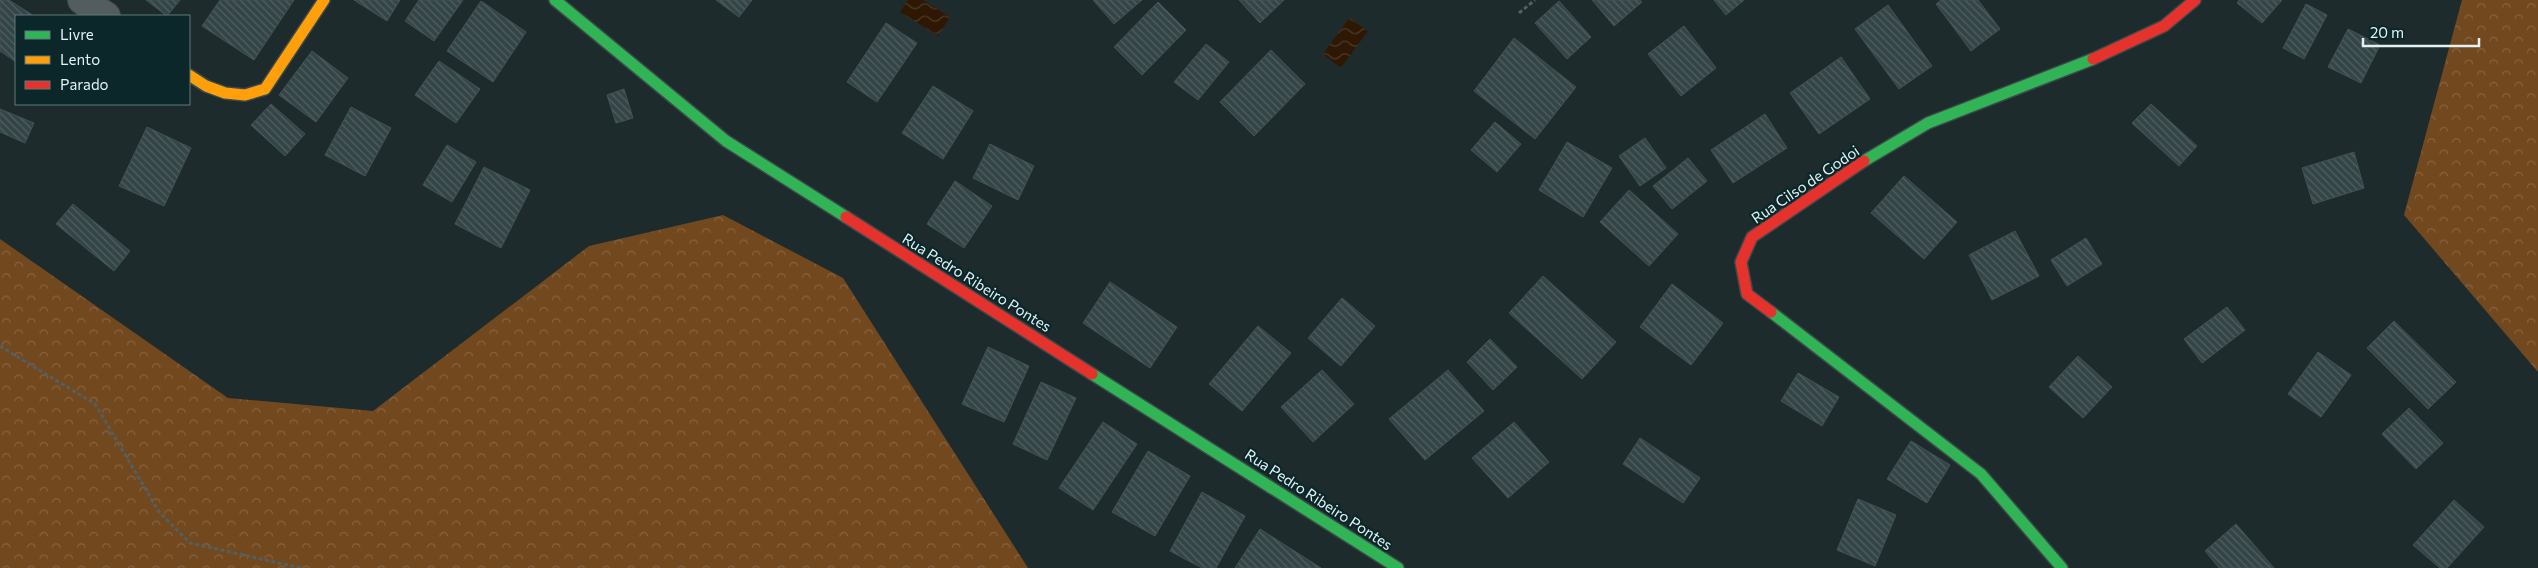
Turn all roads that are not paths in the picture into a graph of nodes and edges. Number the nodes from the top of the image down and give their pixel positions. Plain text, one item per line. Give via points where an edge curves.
1 (82, 0) edge
2 (324, 0) edge
3 (555, 0) edge
4 (2195, 0) edge
5 (104, 15) edge
6 (190, 76) edge
7 (1398, 568) edge
8 (2062, 568) edge

1 - 5 street
2 - 6 street via 265,89 255,94 224,93 212,90
3 - 7 street, Rua Pedro Ribeiro Pontes via 726,141
4 - 8 street, Rua Cilso de Godoi via 2164,26 2116,50 1928,123 1841,175 1752,237 1741,262 1748,294 1981,474

